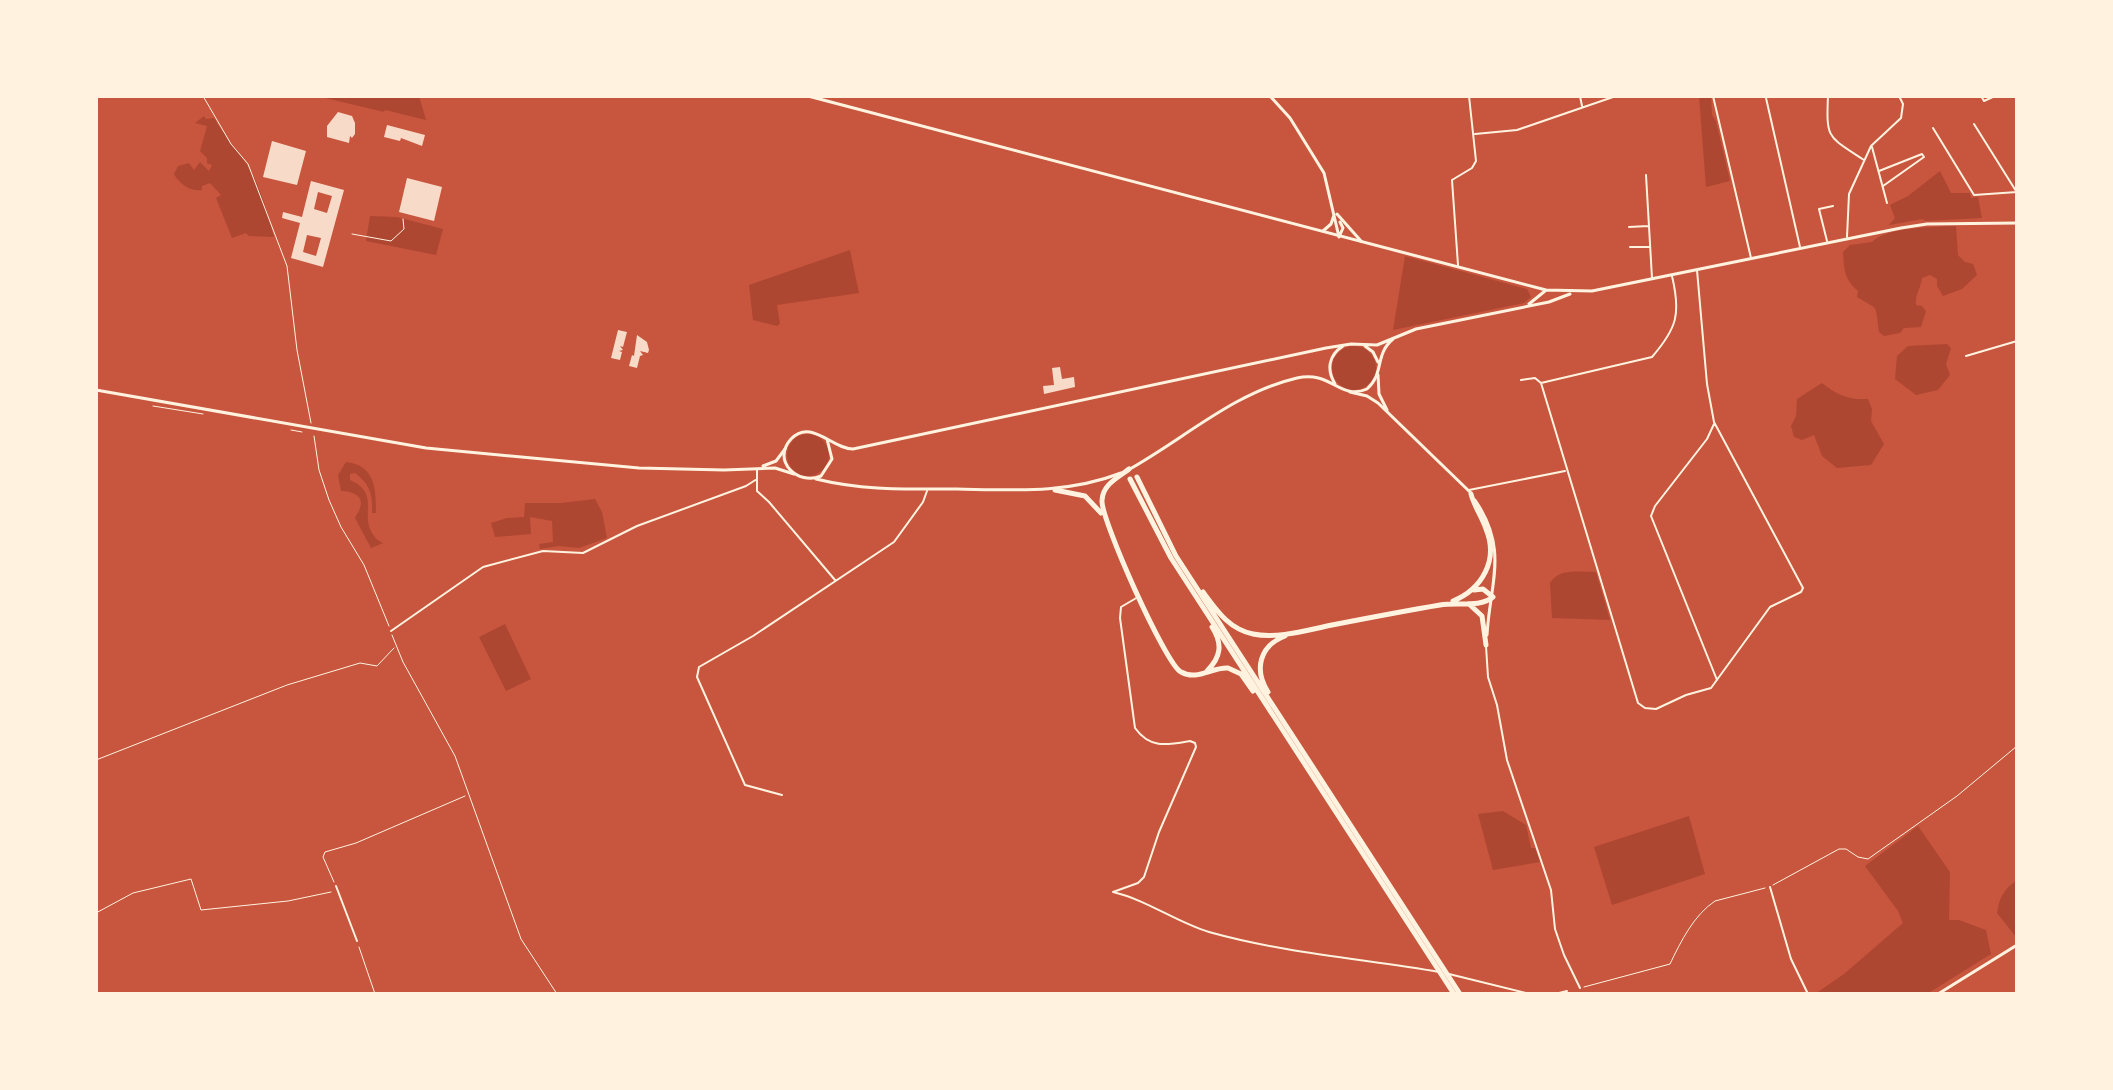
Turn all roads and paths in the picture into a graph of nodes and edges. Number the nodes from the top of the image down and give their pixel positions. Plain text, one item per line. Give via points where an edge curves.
1 (203, 96) edge
2 (808, 96) edge
3 (1270, 96) edge
4 (1469, 96) edge
5 (1580, 96) edge
6 (1616, 96) edge
7 (1713, 96) edge
8 (1828, 96) edge
9 (1899, 96) edge
10 (1981, 96) edge
11 (1995, 96) edge
12 (1766, 98) dead end
13 (1582, 108) junction
14 (1974, 124) dead end
15 (1933, 128) dead end
16 (1474, 135) junction
17 (1871, 146) junction
18 (1865, 161) junction
19 (1879, 171) junction
20 (1646, 175) dead end
21 (1883, 186) junction
22 (2017, 192) edge
23 (1887, 203) dead end
24 (1833, 206) dead end
25 (1335, 211) junction
26 (403, 219) dead end
27 (2017, 223) edge
28 (1649, 226) junction
29 (1629, 227) dead end
30 (1317, 231) junction
31 (352, 234) dead end
32 (1339, 237) junction
33 (1847, 238) junction
34 (1827, 242) junction
35 (1366, 244) junction
36 (1630, 247) dead end
37 (1650, 247) junction
38 (1801, 248) junction
39 (1751, 258) junction
40 (1458, 268) junction
41 (1697, 269) junction
42 (1672, 275) junction
43 (1652, 279) junction
44 (1527, 287) junction
45 (1546, 290) junction
46 (1574, 293) junction
47 (1542, 304) junction
48 (1527, 305) junction
49 (1396, 336) junction
50 (2017, 341) edge
51 (1346, 345) junction
52 (1363, 345) junction
53 (1966, 356) dead end
54 (1379, 365) junction
55 (1378, 375) junction
56 (1521, 380) dead end
57 (1541, 383) junction
58 (1338, 386) junction
59 (96, 390) edge
60 (1350, 392) junction
61 (1392, 416) junction
62 (1714, 422) junction
63 (313, 428) junction
64 (827, 439) junction
65 (786, 446) junction
66 (758, 468) junction
67 (1129, 469) junction
68 (1566, 471) junction
69 (794, 474) junction
70 (757, 479) junction
71 (815, 479) junction
72 (927, 490) junction
73 (1055, 490) junction
74 (1469, 492) junction
75 (1106, 521) junction
76 (1176, 556) junction
77 (835, 580) junction
78 (1190, 588) junction
79 (1474, 590) junction
80 (1139, 596) junction
81 (1493, 597) junction
82 (1465, 603) junction
83 (1444, 604) junction
84 (391, 631) junction
85 (1298, 632) junction
86 (1486, 645) junction
87 (396, 646) junction
88 (1207, 672) junction
89 (1717, 681) junction
90 (1288, 734) junction
91 (2017, 746) edge
92 (96, 760) edge
93 (467, 795) junction
94 (782, 795) dead end
95 (336, 886) junction
96 (1770, 887) junction
97 (96, 913) edge
98 (357, 941) joint
99 (2017, 945) edge
100 (1426, 946) junction
101 (1580, 988) joint
102 (1567, 991) dead end
103 (375, 994) edge
104 (557, 994) edge
105 (1454, 994) edge
106 (1460, 994) edge
107 (1530, 994) edge
108 (1555, 994) edge
109 (1808, 994) edge
110 (1938, 994) edge

1 - 63 path via 248,164 287,266
2 - 30 main road
3 - 25 main road via 1324,173
4 - 16 street
5 - 13 street
6 - 13 street
7 - 39 street
8 - 18 street via 1826,125 1831,138
9 - 17 street via 1901,118
10 - 11 street via 1984,101
12 - 38 street
13 - 16 street via 1517,130
14 - 22 street
15 - 22 street via 1974,195
16 - 40 street via 1475,164 1452,180
17 - 18 street
17 - 19 street
18 - 33 street via 1849,194
19 - 21 street
19 - 21 street via 1924,157
20 - 28 street
21 - 23 street
24 - 34 street via 1819,209
25 - 30 main road via 1331,224
25 - 32 main road
25 - 35 main road
26 - 31 path via 404,229 391,241
27 - 33 main road via 1927,224
28 - 29 street
28 - 37 street
30 - 32 main road
32 - 35 main road
33 - 34 main road
34 - 38 main road
35 - 40 main road
36 - 37 street
37 - 43 street
38 - 39 main road
39 - 41 main road
40 - 44 main road
41 - 42 main road
41 - 62 street
42 - 43 main road
42 - 57 street via 1677,317 1652,357
43 - 46 main road
44 - 45 main road
44 - 48 main road via 1533,297
45 - 46 main road
45 - 47 main road
45 - 48 main road
46 - 47 main road
47 - 48 main road
48 - 49 main road
49 - 52 main road
49 - 54 main road via 1382,350
50 - 53 street
51 - 52 main road
51 - 58 main road via 1330,366
51 - 64 main road via 853,449
52 - 54 main road
54 - 55 main road
55 - 60 main road via 1367,389
55 - 61 main road via 1379,394
56 - 57 street via 1535,378
57 - 68 street
58 - 60 main road
58 - 67 main road via 1308,375 1256,391
59 - 63 main road
60 - 61 main road via 1373,399
61 - 74 main road
62 - 89 street via 1651,516
62 - 89 street via 1803,588 1770,607
63 - 66 main road via 426,448 628,467
63 - 84 path via 326,492
64 - 65 main road via 808,431
64 - 71 main road via 831,466
65 - 66 main road via 776,461
65 - 69 main road via 785,461
66 - 69 main road
66 - 70 street
67 - 73 main road via 1088,485
67 - 75 highway via 1105,489
68 - 74 street
68 - 89 street via 1638,703 1664,707
69 - 71 main road
70 - 77 street via 757,491
70 - 84 street via 583,553 543,551 483,567
71 - 72 main road via 873,490
72 - 73 main road
72 - 77 street via 898,538
73 - 75 highway via 1085,496
74 - 79 highway via 1488,531 1490,549 1485,575
74 - 81 main road via 1482,510 1494,546
75 - 80 highway
76 - 78 highway via 1134,478 1157,534
76 - 85 highway via 1231,624 1258,635
76 - 90 highway
77 - 94 street via 696,672 745,785
78 - 88 highway via 1219,639 1218,657
78 - 90 highway
79 - 81 highway via 1483,589
79 - 83 highway
80 - 88 highway via 1170,663 1193,676
80 - 107 street via 1120,612 1135,728 1154,744 1190,741 1196,747 1144,877 1113,892 1198,928 1262,945 1456,975
81 - 82 highway via 1481,604
81 - 86 main road
82 - 83 highway
82 - 86 highway via 1482,616
83 - 85 highway
84 - 87 path
85 - 90 highway via 1268,646 1260,668
86 - 101 street via 1507,760 1551,890 1555,929
87 - 92 path via 377,666 360,663 287,685
87 - 93 path via 455,756
88 - 90 highway via 1228,668 1241,674
90 - 100 highway
91 - 96 path via 1868,859 1839,849
93 - 95 path via 325,852
93 - 104 path via 521,939
95 - 97 path via 288,901 201,910 191,879 133,893
95 - 98 street
96 - 101 path via 1709,905 1670,964
96 - 109 street via 1791,959
98 - 103 path
99 - 110 main road
100 - 105 highway
100 - 106 highway
102 - 108 street

